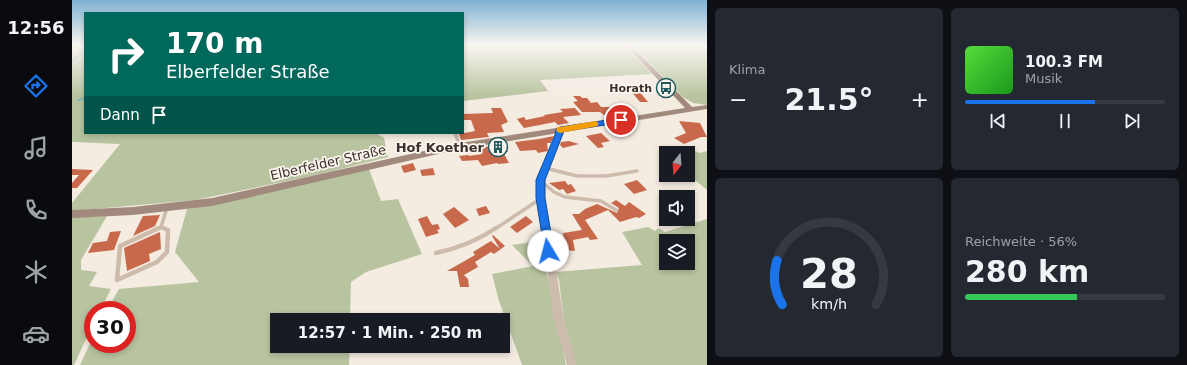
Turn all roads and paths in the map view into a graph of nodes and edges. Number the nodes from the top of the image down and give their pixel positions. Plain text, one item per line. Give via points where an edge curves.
1 (645, 62) edge
2 (707, 107) edge
3 (690, 109) junction
4 (560, 129) junction
5 (455, 134) edge
6 (460, 146) junction
7 (545, 168) junction
8 (637, 171) dead end
9 (541, 180) junction
10 (541, 198) junction
11 (167, 208) junction
12 (616, 210) dead end
13 (72, 214) edge
14 (161, 227) junction
15 (436, 253) dead end
16 (572, 365) edge

1 - 3 main road
2 - 3 main road, Elberfelder Straße
3 - 4 main road, Elberfelder Straße
4 - 6 main road, Elberfelder Straße
4 - 7 street
5 - 6 lane
6 - 11 main road, Elberfelder Straße via 255,193
7 - 8 lane via 577,176 606,176
7 - 9 street
9 - 10 street
9 - 12 lane via 564,197 601,201
10 - 15 lane via 478,240
10 - 16 street via 560,321
11 - 13 main road, Elberfelder Straße
11 - 14 lane
14 - 14 lane via 120,246 117,280 157,262 167,252 168,230

